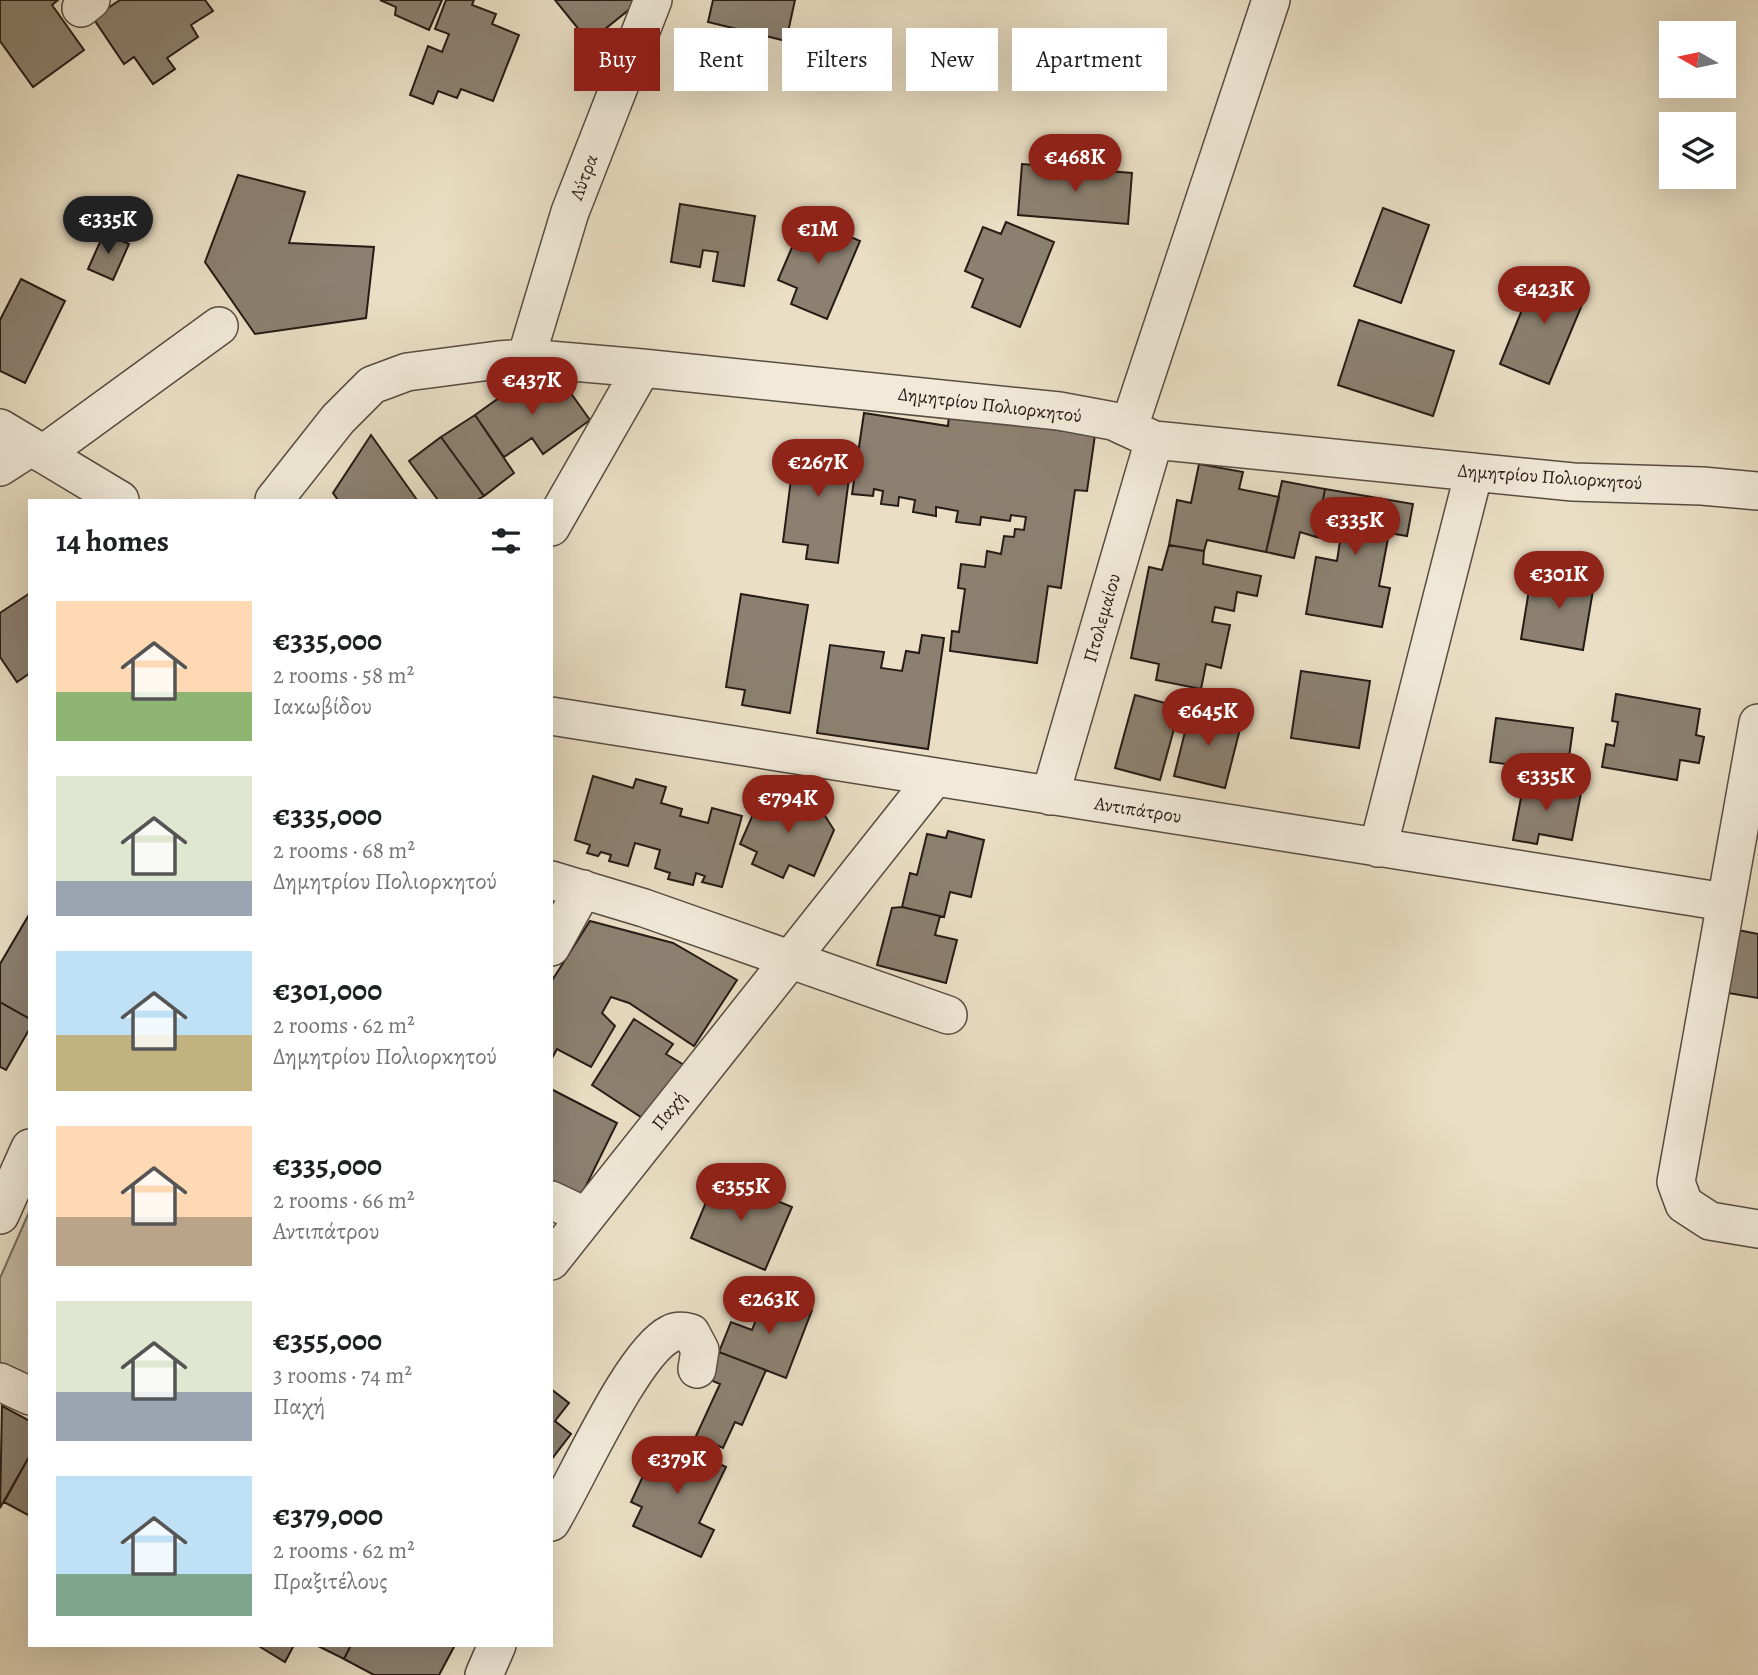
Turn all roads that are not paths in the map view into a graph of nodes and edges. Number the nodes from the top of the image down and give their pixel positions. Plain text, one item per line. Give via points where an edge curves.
1 (653, 0) edge
2 (1271, 0) edge
3 (219, 326) dead end
4 (526, 358) junction
5 (642, 368) junction
6 (0, 428) edge
7 (1141, 433) junction
8 (37, 450) junction
9 (0, 467) edge
10 (1474, 472) junction
11 (1758, 491) edge
12 (118, 499) edge
13 (275, 499) edge
14 (553, 524) edge
15 (553, 716) edge
16 (1757, 732) edge
17 (935, 777) junction
18 (1049, 796) junction
19 (1378, 848) junction
20 (567, 885) edge
21 (1725, 902) junction
22 (553, 939) edge
23 (788, 960) junction
24 (948, 1015) dead end
25 (28, 1152) edge
26 (3, 1198) edge
27 (553, 1200) edge
28 (585, 1216) junction
29 (1758, 1229) edge
30 (553, 1258) edge
31 (697, 1369) dead end
32 (0, 1382) edge
33 (28, 1395) edge
34 (553, 1518) edge
35 (497, 1647) edge
36 (484, 1675) edge

1 - 4 street, Λύτρα via 570,212
2 - 7 street, Πτολεμαίου
3 - 8 street
4 - 5 street, Δημητρίου Πολιορκητού
4 - 13 street, Δημητρίου Πολιορκητού via 407,373 372,384
5 - 7 street, Δημητρίου Πολιορκητού via 1059,411 1113,421
5 - 14 street
6 - 8 street
7 - 10 street, Δημητρίου Πολιορκητού
7 - 18 street, Πτολεμαίου
8 - 9 street
8 - 12 street
10 - 11 street, Δημητρίου Πολιορκητού
10 - 19 street
15 - 17 street, Αντιπάτρου
16 - 21 street
17 - 18 street, Αντιπάτρου
17 - 23 street, Παχή
18 - 19 street, Αντιπάτρου
19 - 21 street, Αντιπάτρου
20 - 22 street
20 - 23 street
21 - 29 street via 1676,1182 1684,1204 1710,1221
23 - 24 street
23 - 28 street, Παχή
25 - 26 street
27 - 28 street
28 - 30 street, Παχή
31 - 34 street via 699,1350 691,1333 670,1334 655,1346 622,1392
32 - 33 street
35 - 36 street

